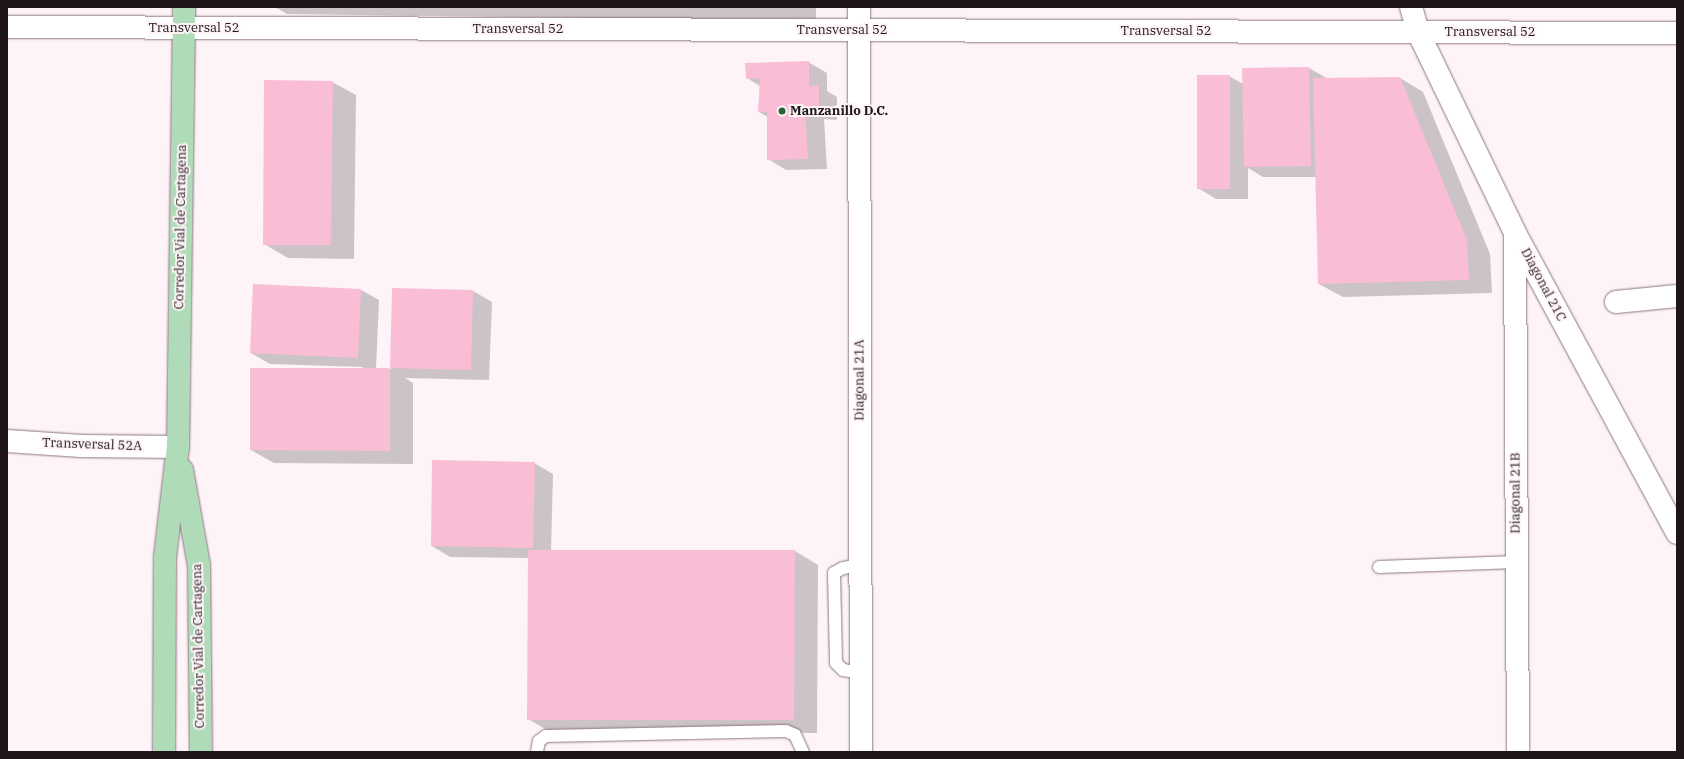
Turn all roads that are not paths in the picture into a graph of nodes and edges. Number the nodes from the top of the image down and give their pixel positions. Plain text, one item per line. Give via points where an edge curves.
1 (859, 7) edge
2 (1410, 7) edge
3 (184, 17) edge
4 (7, 27) edge
5 (859, 30) junction
6 (1418, 32) junction
7 (1677, 33) edge
8 (1515, 233) junction
9 (1677, 296) edge
10 (1616, 302) dead end
11 (7, 441) edge
12 (178, 447) junction
13 (1677, 533) edge
14 (1517, 562) junction
15 (1379, 567) dead end
16 (164, 752) edge
17 (201, 752) edge
18 (537, 752) edge
19 (803, 752) edge
20 (861, 752) edge
21 (1518, 752) edge

1 - 5 street, Diagonal 21A
2 - 6 street
3 - 4 street, Transversal 52
3 - 5 street, Transversal 52
3 - 12 main road, Corredor Vial de Cartagena
5 - 6 street, Transversal 52
5 - 20 street, Diagonal 21A
6 - 7 street, Transversal 52
6 - 8 street, Diagonal 21C
8 - 13 street, Diagonal 21C
8 - 14 street, Diagonal 21B
9 - 10 street
11 - 12 street, Transversal 52A via 81,446
12 - 16 main road, Corredor Vial de Cartagena via 165,557
12 - 17 main road, Corredor Vial de Cartagena via 199,565
14 - 15 lane
14 - 21 street, Diagonal 21B
18 - 19 lane via 539,741 546,736 786,731 795,735

